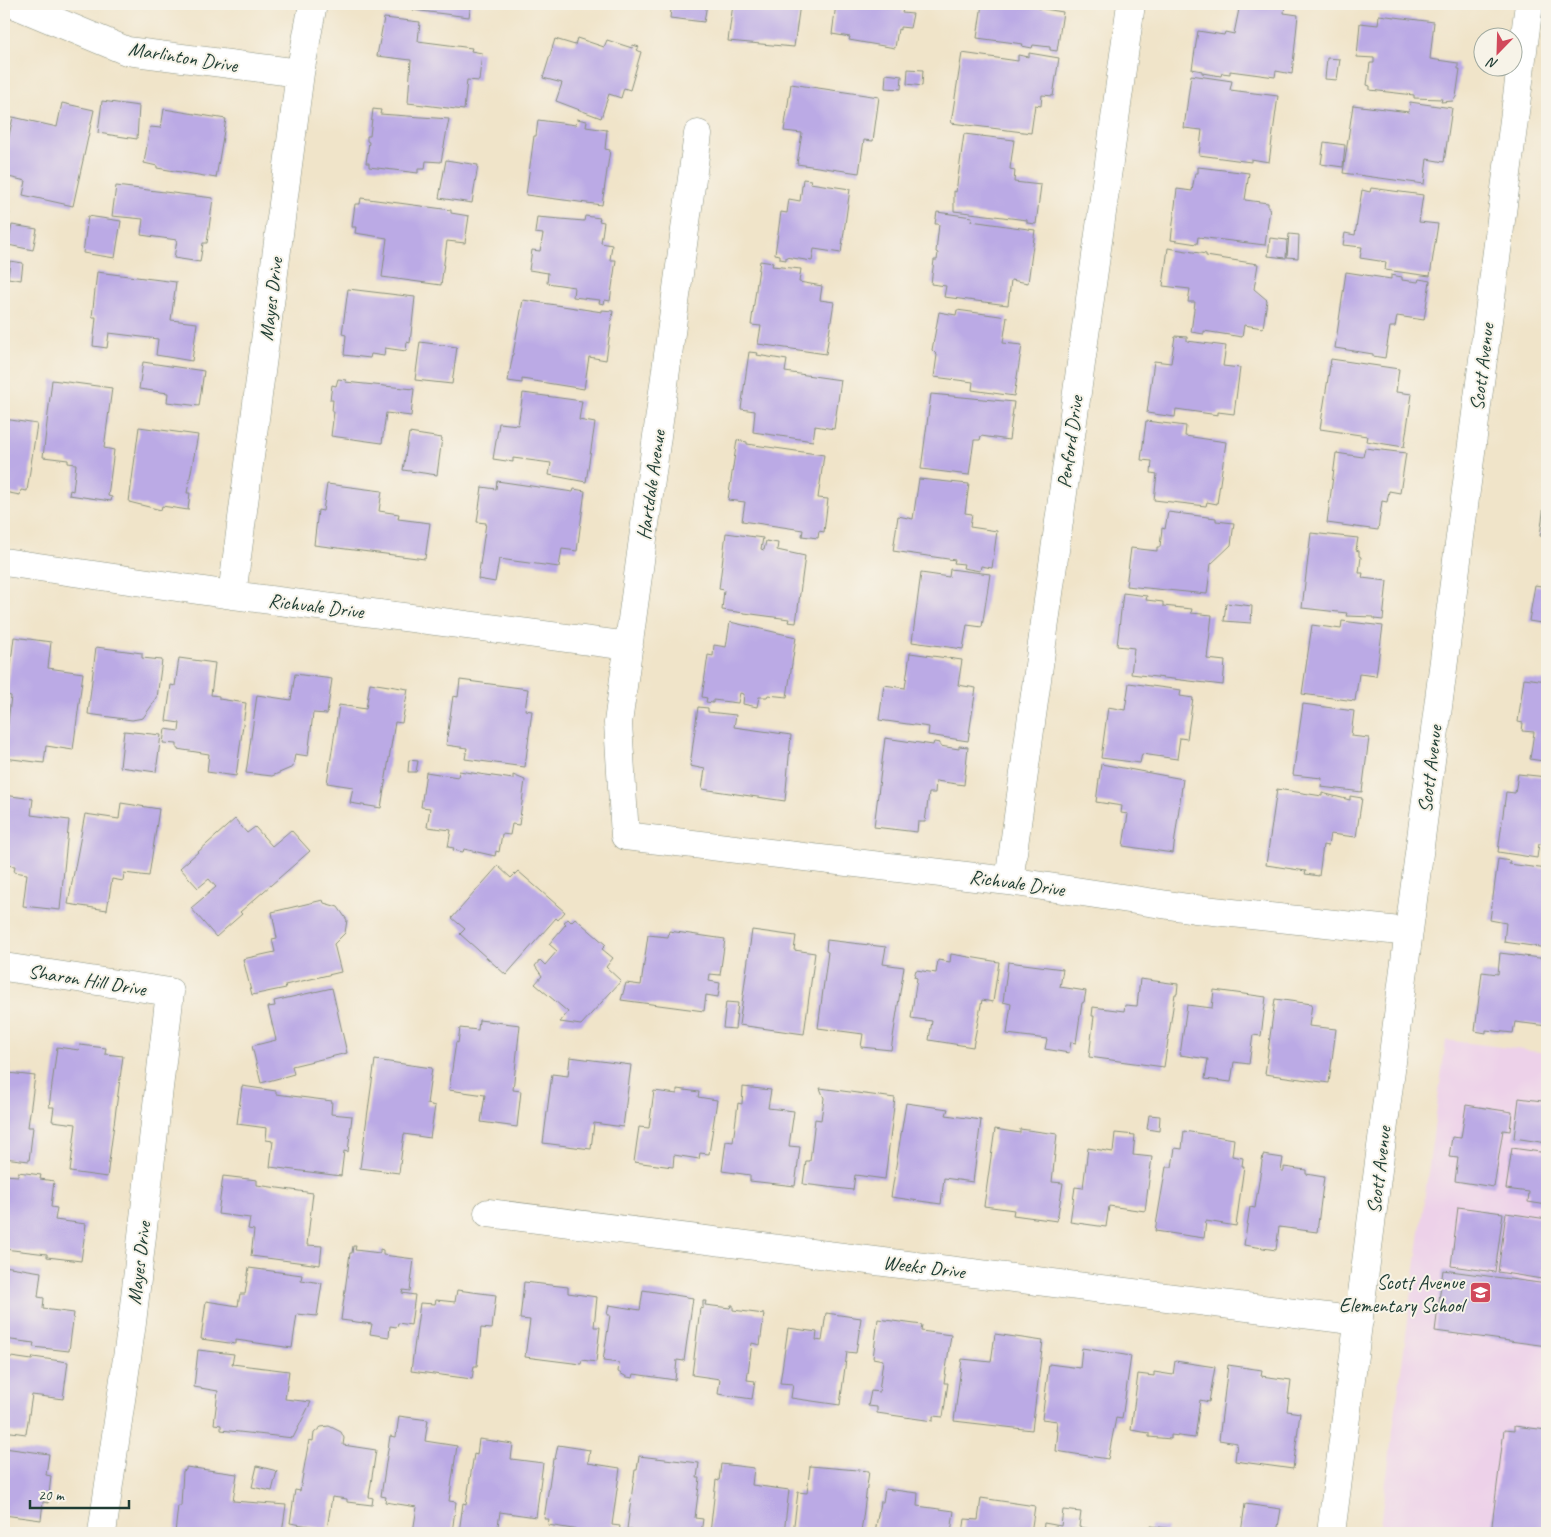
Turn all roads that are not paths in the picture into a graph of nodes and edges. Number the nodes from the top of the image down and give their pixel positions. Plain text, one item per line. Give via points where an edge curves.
1 (14, 4) edge
2 (313, 4) edge
3 (1131, 4) edge
4 (1529, 4) edge
5 (300, 73) junction
6 (698, 134) dead end
7 (4, 562) edge
8 (232, 595) junction
9 (629, 646) junction
10 (625, 836) joint
11 (1009, 881) junction
12 (1409, 932) junction
13 (4, 967) edge
14 (170, 992) joint
15 (488, 1213) dead end
16 (1359, 1321) junction
17 (102, 1533) edge
18 (1331, 1533) edge

1 - 5 street, Marlinton Drive via 128,51
2 - 5 street, Mayes Drive
3 - 11 street, Penford Drive
4 - 12 street, Scott Avenue
5 - 8 street, Mayes Drive
6 - 9 street, Hartdale Avenue
7 - 8 street, Richvale Drive
8 - 9 street, Richvale Drive
9 - 10 street, Hartdale Avenue via 618,723
10 - 11 street, Richvale Drive
11 - 12 street, Richvale Drive via 1195,909
12 - 16 street, Scott Avenue
13 - 14 street, Sharon Hill Drive
14 - 17 street, Mayes Drive via 133,1313
15 - 16 street, Weeks Drive
16 - 18 street, Scott Avenue

